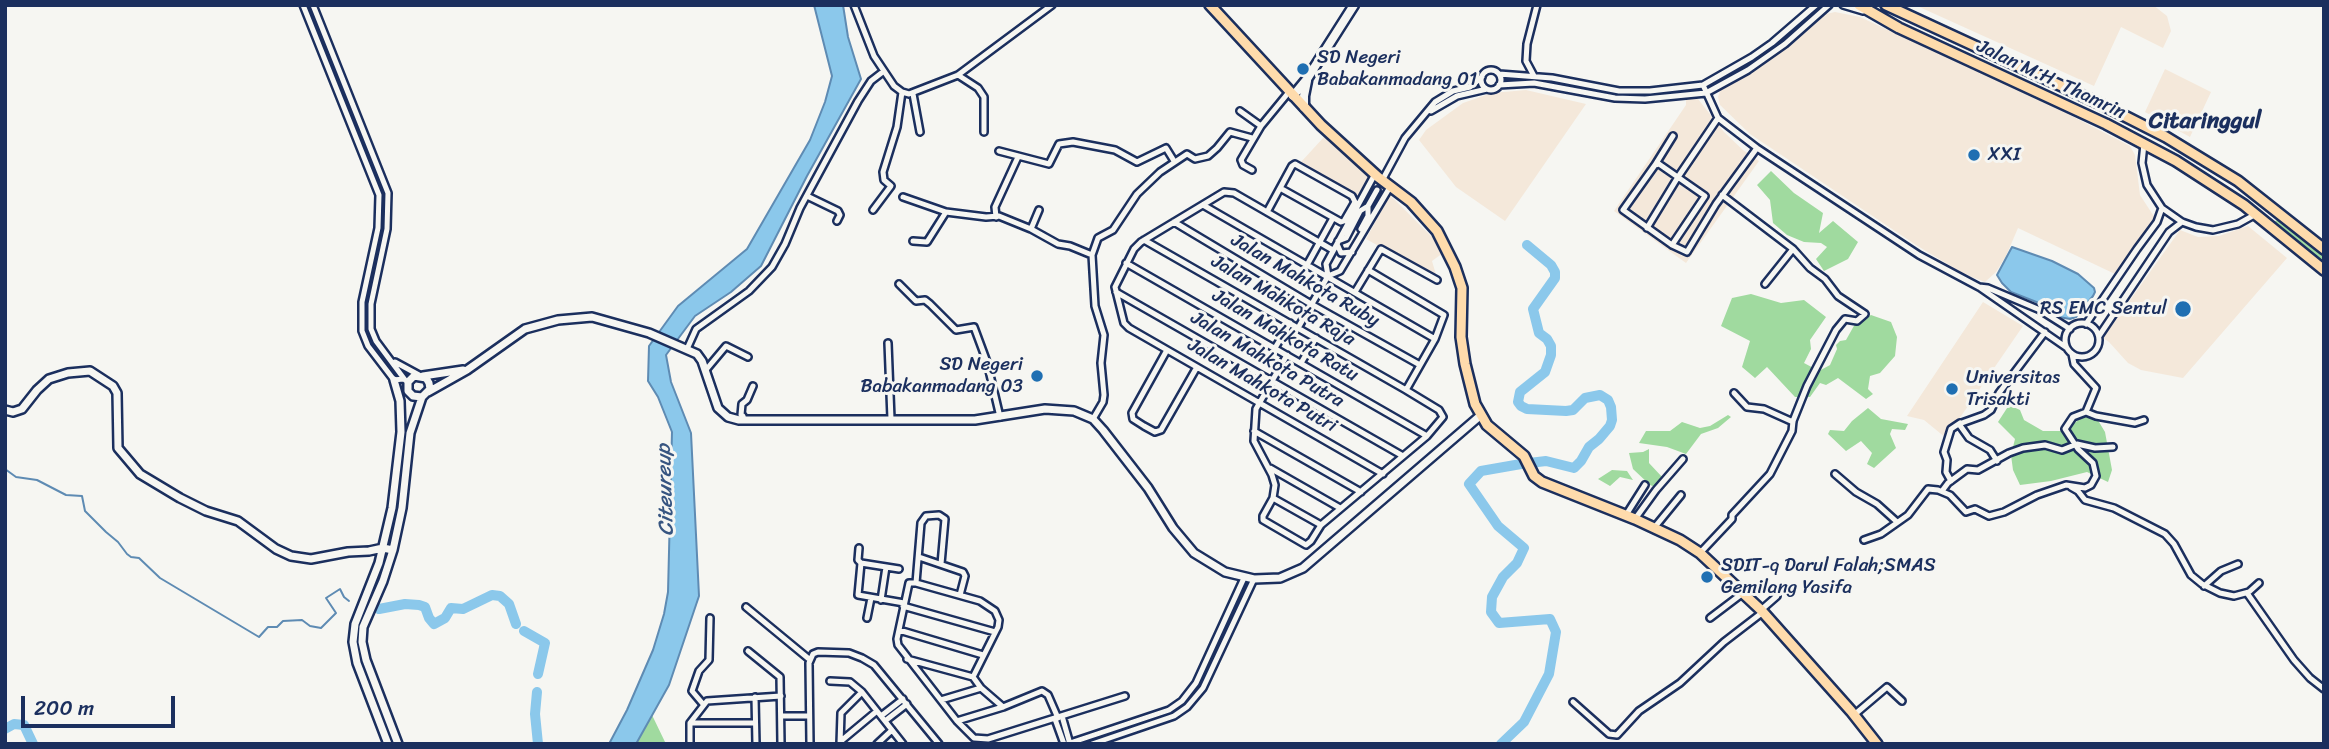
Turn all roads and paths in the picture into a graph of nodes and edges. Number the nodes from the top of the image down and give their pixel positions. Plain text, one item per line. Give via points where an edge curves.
1 (854, 5) edge
2 (1052, 5) edge
3 (1210, 5) edge
4 (1354, 5) edge
5 (1537, 5) edge
6 (1816, 5) edge
7 (1829, 5) edge
8 (1843, 5) edge
9 (1859, 5) edge
10 (1886, 5) edge
11 (307, 6) edge
12 (1869, 12) junction
13 (1743, 62) junction
14 (1748, 70) junction
15 (884, 71) junction
16 (1499, 74) junction
17 (958, 75) junction
18 (1534, 76) junction
19 (1482, 77) junction
20 (1307, 79) junction
21 (1499, 85) junction
22 (1703, 85) junction
23 (1487, 89) junction
24 (902, 93) junction
25 (1706, 93) junction
26 (913, 94) junction
27 (1291, 94) junction
28 (1304, 107) junction
29 (1241, 111) dead end
30 (1718, 118) junction
31 (1420, 119) junction
32 (1261, 126) junction
33 (920, 132) dead end
34 (984, 132) dead end
35 (1673, 136) dead end
36 (1252, 138) junction
37 (2144, 143) junction
38 (1757, 148) junction
39 (999, 151) dead end
40 (1018, 158) junction
41 (1174, 161) junction
42 (1655, 165) junction
43 (1252, 170) dead end
44 (1380, 176) junction
45 (1678, 177) junction
46 (1390, 187) junction
47 (1280, 188) junction
48 (1377, 190) dead end
49 (807, 195) junction
50 (1722, 195) junction
51 (1705, 196) junction
52 (903, 197) dead end
53 (2263, 200) junction
54 (1716, 204) junction
55 (1203, 205) junction
56 (2244, 205) junction
57 (1368, 206) junction
58 (2162, 208) junction
59 (873, 210) dead end
60 (1039, 210) dead end
61 (946, 212) junction
62 (1267, 212) junction
63 (2256, 214) junction
64 (996, 217) junction
65 (1333, 218) junction
66 (837, 221) dead end
67 (1174, 222) junction
68 (2182, 222) junction
69 (2163, 227) junction
70 (1647, 228) junction
71 (1031, 229) junction
72 (1144, 240) junction
73 (913, 241) dead end
74 (1319, 242) junction
75 (1338, 242) junction
76 (1672, 245) junction
77 (2324, 248) edge
78 (1331, 249) dead end
79 (1793, 249) junction
80 (1353, 250) junction
81 (1092, 255) junction
82 (1126, 263) junction
83 (1307, 265) junction
84 (1368, 270) junction
85 (2324, 270) edge
86 (1328, 276) junction
87 (1437, 280) dead end
88 (899, 284) dead end
89 (1765, 284) dead end
90 (1979, 287) junction
91 (1116, 292) junction
92 (1354, 292) junction
93 (1311, 304) junction
94 (1290, 323) junction
95 (2086, 324) junction
96 (1298, 328) junction
97 (2070, 329) junction
98 (2045, 332) junction
99 (2099, 336) junction
100 (1316, 338) junction
101 (1435, 339) junction
102 (888, 343) dead end
103 (685, 348) junction
104 (1275, 348) junction
105 (2067, 348) junction
106 (1167, 350) junction
107 (2072, 354) junction
108 (1287, 355) junction
109 (748, 357) dead end
110 (392, 360) junction
111 (1301, 363) junction
112 (1420, 365) junction
113 (1196, 367) junction
114 (467, 370) junction
115 (705, 371) junction
116 (421, 375) junction
117 (394, 380) junction
118 (405, 380) junction
119 (1272, 381) junction
120 (753, 386) dead end
121 (1406, 390) junction
122 (1734, 393) dead end
123 (425, 395) junction
124 (413, 396) junction
125 (400, 401) junction
126 (1259, 403) junction
127 (5, 410) edge
128 (2086, 412) junction
129 (1481, 415) junction
130 (1000, 417) junction
131 (891, 419) junction
132 (1093, 419) junction
133 (744, 420) junction
134 (2144, 420) dead end
135 (1793, 422) junction
136 (1959, 423) junction
137 (1254, 431) junction
138 (1427, 436) junction
139 (2074, 444) junction
140 (2113, 447) dead end
141 (1403, 456) junction
142 (1683, 459) dead end
143 (1997, 461) junction
144 (1268, 467) junction
145 (1382, 474) junction
146 (1835, 474) dead end
147 (1951, 481) junction
148 (1645, 485) dead end
149 (2061, 488) junction
150 (1942, 491) junction
151 (1361, 492) junction
152 (1681, 495) dead end
153 (1273, 498) junction
154 (1340, 508) junction
155 (1631, 517) junction
156 (1897, 522) junction
157 (1321, 525) junction
158 (1654, 528) junction
159 (1864, 540) dead end
160 (383, 548) junction
161 (859, 548) dead end
162 (393, 550) junction
163 (1700, 553) junction
164 (919, 557) junction
165 (861, 563) junction
166 (941, 564) junction
167 (2238, 564) dead end
168 (886, 567) junction
169 (899, 569) dead end
170 (1244, 578) junction
171 (1254, 579) junction
172 (916, 583) junction
173 (2259, 583) dead end
174 (2204, 586) junction
175 (1744, 593) junction
176 (2247, 593) junction
177 (960, 595) junction
178 (1777, 596) dead end
179 (871, 598) junction
180 (880, 600) junction
181 (904, 605) junction
182 (746, 607) dead end
183 (1762, 611) junction
184 (710, 618) dead end
185 (867, 618) dead end
186 (1710, 618) dead end
187 (899, 630) junction
188 (995, 632) junction
189 (748, 651) dead end
190 (984, 655) junction
191 (809, 659) junction
192 (907, 659) junction
193 (973, 677) junction
194 (830, 681) dead end
195 (981, 688) junction
196 (2324, 689) edge
197 (862, 692) junction
198 (781, 696) junction
199 (1125, 696) dead end
200 (755, 697) junction
201 (941, 700) junction
202 (905, 701) junction
203 (1902, 701) dead end
204 (1573, 702) dead end
205 (703, 704) junction
206 (1003, 707) junction
207 (1854, 715) junction
208 (781, 716) junction
209 (809, 716) junction
210 (881, 716) junction
211 (1058, 718) junction
212 (957, 721) junction
213 (690, 723) junction
214 (755, 723) junction
215 (892, 730) junction
216 (841, 743) edge
217 (1068, 743) edge
218 (388, 744) edge
219 (398, 744) edge
220 (690, 744) edge
221 (756, 744) edge
222 (781, 744) edge
223 (810, 744) edge
224 (877, 744) edge
225 (903, 744) edge
226 (939, 744) edge
227 (1092, 744) edge
228 (1877, 744) edge

1 - 15 street via 869,47
2 - 17 street
3 - 27 main road
4 - 20 main road
5 - 18 street via 1526,52
6 - 13 street
7 - 14 street
8 - 12 street
9 - 12 main road, Jalan M.H. Thamrin
10 - 53 main road, Jalan M.H. Thamrin via 2139,122 2205,159
11 - 110 street via 388,193 387,229 370,317 376,341
11 - 117 street via 379,195 378,228 362,302 362,331
12 - 37 main road, Jalan M.H. Thamrin
13 - 14 street
13 - 22 street
14 - 25 street
15 - 24 street
15 - 49 street via 858,101
16 - 18 street
16 - 19 street via 1491,70
16 - 21 street
17 - 26 street
17 - 34 street via 983,93
18 - 22 street via 1619,91
19 - 23 street
19 - 31 street via 1438,99
20 - 27 main road
20 - 28 main road
21 - 23 street
21 - 25 street via 1534,83 1615,98
22 - 25 street
23 - 31 street via 1457,96
24 - 26 street
24 - 59 street via 883,172 891,186
25 - 30 street
26 - 33 street
27 - 28 main road
27 - 32 street
28 - 44 main road
29 - 32 street
30 - 38 street
30 - 45 street
31 - 44 street
32 - 36 street
35 - 42 street
36 - 41 street via 1231,131 1208,156 1198,159 1187,153
36 - 43 street via 1241,162
37 - 56 main road, Jalan M.H. Thamrin
37 - 58 street via 2147,185
38 - 50 street
38 - 90 street via 1919,255
39 - 40 street
40 - 41 street via 1050,163 1059,144 1073,142 1115,150 1138,162 1165,148
40 - 64 street via 995,207
41 - 81 street via 1138,194 1113,230 1100,235
42 - 45 street
42 - 70 street via 1623,211
44 - 46 main road
44 - 75 street
45 - 51 street
45 - 70 street
46 - 80 street
46 - 129 main road via 1428,218 1455,267 1462,288 1465,365
47 - 62 street
47 - 65 street
47 - 65 street via 1295,164 1353,197 1345,221
48 - 57 street
49 - 66 street via 838,211
49 - 103 street via 766,275 696,329
50 - 54 street
50 - 79 street
51 - 54 street
51 - 76 street
52 - 61 street
53 - 56 main road via 2273,218
53 - 77 main road, Jalan M.H. Thamrin
54 - 76 street via 1687,252
55 - 62 street via 1230,191
55 - 67 street
55 - 83 street
56 - 63 main road, Jalan M.H. Thamrin
57 - 75 street via 1360,211 1346,238
57 - 80 street
58 - 68 street
58 - 69 street
60 - 71 street
61 - 64 street
61 - 73 street via 927,242
62 - 74 street
63 - 68 street via 2213,230
63 - 85 main road, Jalan M.H. Thamrin
64 - 71 street
65 - 74 street
67 - 72 street
67 - 93 street, Jalan Mahkota Ruby
68 - 69 street
69 - 95 street
69 - 99 street
70 - 76 street
71 - 81 street
72 - 82 street
72 - 94 street, Jalan Mahkota Raja
74 - 78 street
74 - 83 street
75 - 80 street via 1341,253
75 - 86 street via 1326,264
79 - 89 street
79 - 135 street via 1838,296 1865,314 1857,321 1845,320 1836,330
80 - 86 street via 1340,271
81 - 132 street via 1095,306 1104,335 1104,395
82 - 91 street
82 - 104 street, Jalan Mahkota Ratu
83 - 86 street
84 - 87 street via 1381,249
84 - 92 street
84 - 101 street via 1443,313
86 - 92 street
86 - 93 street
88 - 130 street via 916,301 930,303 956,330 974,327
90 - 97 street via 2040,310
90 - 98 street
91 - 106 street, Jalan Mahkota Putri via 1126,326
91 - 119 street, Jalan Mahkota Putra
92 - 101 street
93 - 96 street
93 - 112 street, Jalan Mahkota Ruby
94 - 96 street, Jalan Mahkota Raja
94 - 104 street
95 - 97 street
95 - 99 street
96 - 100 street, Jalan Mahkota Raja
97 - 105 street
98 - 105 street
98 - 136 street via 1998,393 1991,410
99 - 107 street via 2092,354 2082,358
100 - 111 street
100 - 121 street, Jalan Mahkota Raja
101 - 112 street
102 - 131 street
103 - 114 street via 592,317 547,322 516,335
103 - 115 street via 700,358
104 - 108 street, Jalan Mahkota Ratu
105 - 107 street
106 - 113 street, Jalan Mahkota Putri
106 - 113 street via 1131,416 1155,432
107 - 128 street via 2074,364 2096,388
108 - 111 street, Jalan Mahkota Ratu
108 - 119 street
109 - 115 street via 726,346
110 - 116 street
110 - 118 street
111 - 138 street, Jalan Mahkota Ratu
112 - 121 street
113 - 126 street, Jalan Mahkota Putri
114 - 116 street
114 - 123 street
115 - 133 street via 718,408 733,419
116 - 118 street
116 - 123 street via 429,383
117 - 118 street
117 - 125 street
118 - 124 street
119 - 126 street
119 - 141 street, Jalan Mahkota Putra
120 - 133 street via 742,404
121 - 138 street, Jalan Mahkota Raja via 1442,414
122 - 135 street via 1747,407
123 - 124 street
123 - 162 street via 410,433
124 - 125 street
125 - 160 street via 401,432
126 - 137 street
126 - 145 street, Jalan Mahkota Putri
127 - 160 street via 22,409 49,379 90,371 117,393 118,448 140,474 198,507 243,524 291,556 311,559
128 - 134 street via 2135,423
128 - 139 street via 2066,425
129 - 155 main road via 1518,449 1542,482
129 - 171 street via 1303,568 1280,578
130 - 131 street
130 - 132 street via 1066,409
131 - 133 street
132 - 170 street via 1194,553 1216,568
135 - 163 street via 1765,481
136 - 143 street via 1969,438 1990,450
136 - 147 street via 1951,429 1944,452
137 - 144 street via 1255,445
137 - 151 street
138 - 141 street
139 - 140 street
139 - 143 street via 2062,450 2039,445
139 - 149 street via 2093,463 2095,480 2087,488 2069,484
141 - 145 street
142 - 155 street
143 - 147 street via 1978,470 1967,469
144 - 153 street via 1275,480
144 - 154 street
145 - 151 street
146 - 156 street
147 - 150 street
148 - 155 street
149 - 150 street via 1989,516 1975,509 1966,512
149 - 174 street via 2074,488 2085,500 2122,511 2165,534 2191,575
150 - 156 street via 1928,489
151 - 154 street
152 - 158 street
153 - 157 street
153 - 157 street via 1262,518 1274,528 1306,545
154 - 157 street
155 - 158 main road
156 - 159 street
158 - 163 main road
160 - 162 street
160 - 218 street via 355,624 353,642
161 - 165 street
162 - 219 street via 363,627 362,642
163 - 175 main road
164 - 166 street
164 - 166 street via 922,519 941,515 945,521
164 - 172 street
165 - 168 street
165 - 179 street via 857,595
166 - 177 street via 964,574
167 - 174 street
168 - 169 street
168 - 180 street
170 - 171 street
170 - 217 street via 1196,683 1182,701 1169,710
171 - 227 street via 1203,688 1187,707 1174,716
172 - 177 street
172 - 181 street via 908,584
173 - 176 street
174 - 176 street via 2227,596
175 - 183 main road
175 - 186 street
176 - 196 street via 2294,660
177 - 188 street via 992,608 999,620
178 - 183 street
179 - 180 street
179 - 185 street
180 - 181 street
181 - 187 street
181 - 188 street
182 - 191 street
183 - 204 street via 1681,682 1639,711 1617,735 1609,734
183 - 207 main road
184 - 205 street via 709,660 692,691
187 - 190 street
187 - 192 street via 897,642
188 - 190 street
189 - 198 street via 778,673
190 - 193 street
191 - 202 street via 818,652 856,655 879,670
191 - 209 street
192 - 193 street
192 - 201 street
193 - 195 street
194 - 197 street via 850,682
195 - 201 street
195 - 206 street
197 - 210 street
197 - 216 street via 841,713
198 - 200 street
198 - 208 street
199 - 211 street
200 - 205 street via 710,699
200 - 214 street
201 - 212 street
202 - 210 street
202 - 226 street
203 - 207 street via 1887,687
205 - 213 street
206 - 211 street via 1042,691
206 - 212 street
207 - 228 main road
208 - 209 street
208 - 222 street
209 - 223 street
210 - 215 street
210 - 216 street
211 - 212 street via 983,740 970,736
211 - 217 street
213 - 214 street
213 - 220 street
214 - 221 street
215 - 224 street
215 - 225 street

